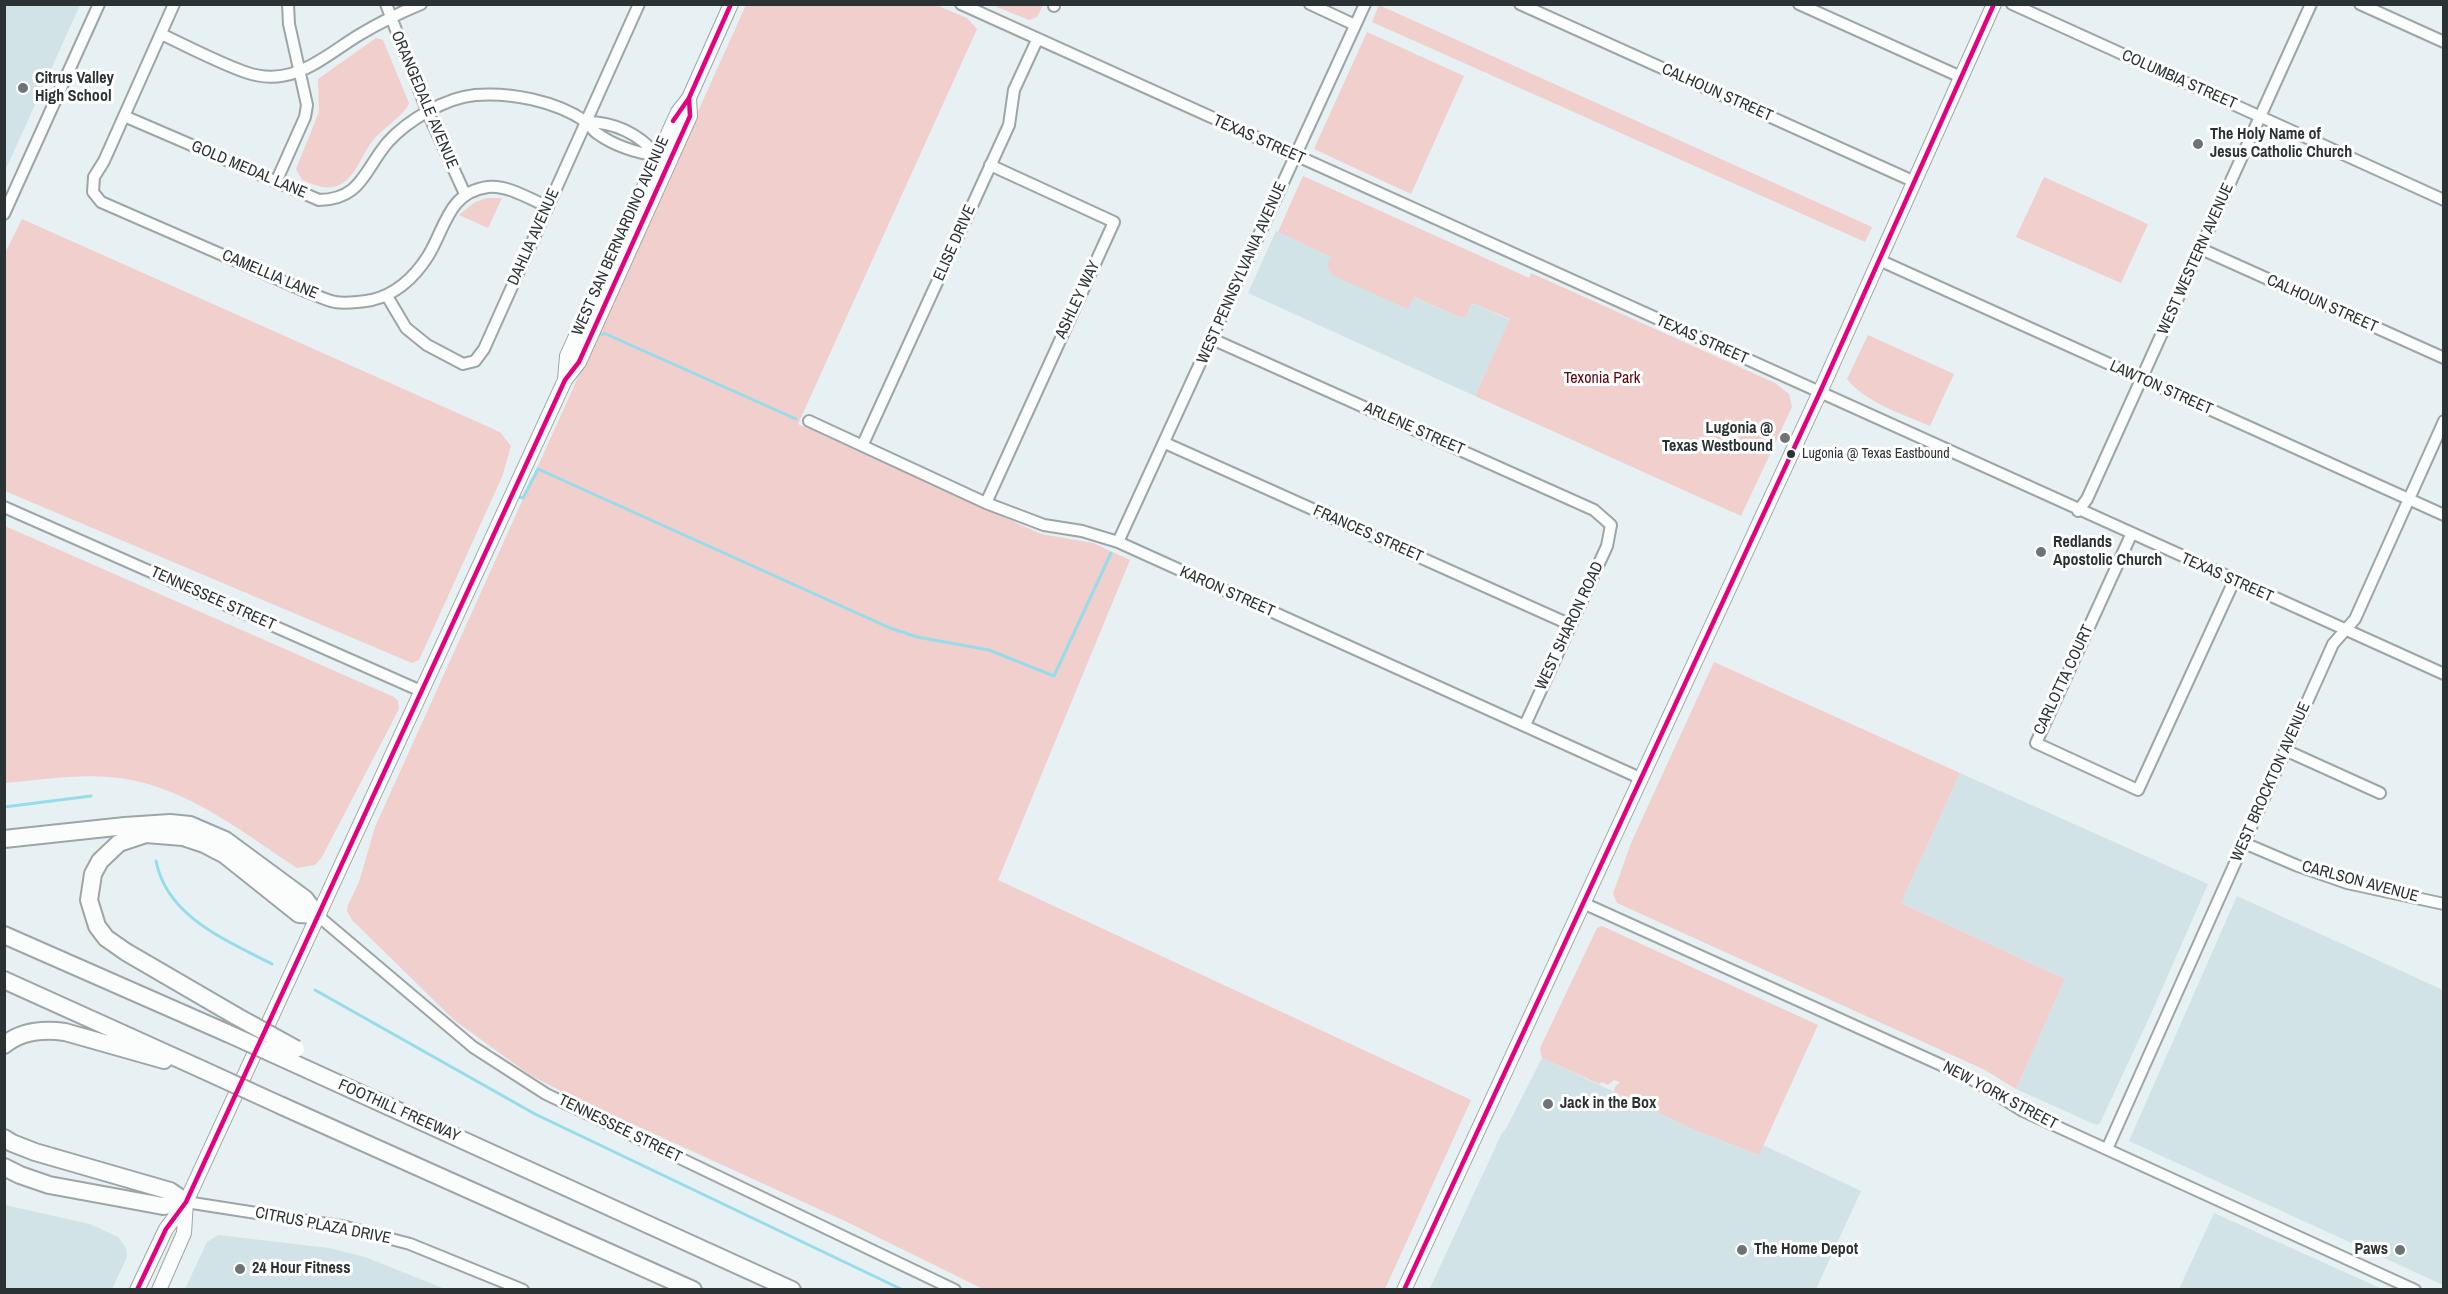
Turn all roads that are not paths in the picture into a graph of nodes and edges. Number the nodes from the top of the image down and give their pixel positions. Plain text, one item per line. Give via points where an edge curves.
1 (99, 4) edge
2 (174, 4) edge
3 (288, 4) edge
4 (386, 4) edge
5 (421, 4) edge
6 (639, 4) edge
7 (731, 4) edge
8 (961, 4) edge
9 (1310, 4) edge
10 (1365, 4) edge
11 (1520, 4) edge
12 (1799, 4) edge
13 (1994, 4) edge
14 (2012, 4) edge
15 (2311, 4) edge
16 (2360, 4) edge
17 (389, 17) junction
18 (1355, 25) junction
19 (161, 34) junction
20 (1037, 40) junction
21 (2444, 42) edge
22 (300, 72) junction
23 (1961, 77) junction
24 (689, 98) junction
25 (428, 113) junction
26 (124, 116) junction
27 (2260, 117) junction
28 (586, 122) junction
29 (658, 156) junction
30 (1294, 156) junction
31 (990, 165) junction
32 (276, 182) junction
33 (1915, 182) junction
34 (465, 194) junction
35 (2444, 200) edge
36 (548, 207) junction
37 (4, 214) edge
38 (2201, 249) junction
39 (626, 256) junction
40 (1879, 260) junction
41 (387, 296) junction
42 (1212, 339) junction
43 (2444, 358) edge
44 (565, 380) junction
45 (2142, 380) junction
46 (1820, 392) junction
47 (809, 421) dead end
48 (2444, 421) edge
49 (1165, 442) junction
50 (863, 444) junction
51 (2408, 499) junction
52 (986, 502) junction
53 (4, 507) edge
54 (2078, 511) junction
55 (2444, 515) edge
56 (1611, 525) joint
57 (2131, 535) junction
58 (1118, 542) junction
59 (2234, 581) junction
60 (1571, 625) junction
61 (2346, 630) junction
62 (2444, 674) edge
63 (421, 691) junction
64 (1525, 725) junction
65 (2285, 750) junction
66 (1640, 778) junction
67 (2380, 793) dead end
68 (4, 839) edge
69 (2244, 843) junction
70 (1583, 903) junction
71 (2444, 904) edge
72 (317, 915) junction
73 (4, 935) edge
74 (4, 980) edge
75 (4, 1045) edge
76 (293, 1055) junction
77 (201, 1069) junction
78 (4, 1138) edge
79 (2107, 1149) junction
80 (4, 1167) edge
81 (186, 1202) junction
82 (137, 1290) edge
83 (159, 1290) edge
84 (523, 1290) edge
85 (693, 1290) edge
86 (792, 1290) edge
87 (955, 1290) edge
88 (1404, 1290) edge
89 (2415, 1290) edge

1 - 37 street
2 - 19 street
3 - 22 street
4 - 17 street, ORANGEDALE AVENUE
5 - 17 street
6 - 28 street, DAHLIA AVENUE
7 - 24 main road, WEST SAN BERNARDINO AVENUE
8 - 20 street, TEXAS STREET
9 - 18 street
10 - 18 street, WEST PENNSYLVANIA AVENUE
11 - 33 street, CALHOUN STREET
12 - 23 street
13 - 23 main road
14 - 27 street, COLUMBIA STREET
15 - 27 street, WEST WESTERN AVENUE
16 - 21 street
17 - 22 street
17 - 25 street, ORANGEDALE AVENUE
18 - 30 street, WEST PENNSYLVANIA AVENUE
19 - 22 street via 247,73 271,76
19 - 26 street
20 - 30 street, TEXAS STREET
20 - 31 street, ELISE DRIVE via 1017,83 1009,125
22 - 32 street via 307,105 305,117
23 - 33 main road
24 - 29 main road, WEST SAN BERNARDINO AVENUE via 678,112
24 - 39 main road, WEST SAN BERNARDINO AVENUE via 690,116
25 - 28 street, GOLD MEDAL LANE via 475,95 514,97 539,101
25 - 32 street, GOLD MEDAL LANE via 401,129 352,192 336,200 319,200
25 - 34 street, ORANGEDALE AVENUE
26 - 32 street, GOLD MEDAL LANE
26 - 41 street, CAMELLIA LANE via 94,177 93,192 101,202 335,302
27 - 35 street, COLUMBIA STREET
27 - 38 street, WEST WESTERN AVENUE
28 - 29 street, GOLD MEDAL LANE via 597,134 638,153
28 - 36 street, DAHLIA AVENUE
29 - 39 main road via 660,170 627,243
29 - 44 main road, WEST SAN BERNARDINO AVENUE via 567,356
30 - 42 street, WEST PENNSYLVANIA AVENUE
30 - 46 street, TEXAS STREET
31 - 50 street, ELISE DRIVE
31 - 52 street, ASHLEY WAY via 1114,222
33 - 40 main road
34 - 36 street via 488,187 507,189
34 - 41 street, CAMELLIA LANE via 446,216 429,255 404,285
36 - 41 street, DAHLIA AVENUE via 475,361 463,364 427,345 406,328
38 - 43 street, CALHOUN STREET
38 - 45 street, WEST WESTERN AVENUE
39 - 44 main road, WEST SAN BERNARDINO AVENUE via 579,362
40 - 45 street, LAWTON STREET
40 - 46 main road
42 - 49 street, WEST PENNSYLVANIA AVENUE
42 - 56 street, ARLENE STREET via 1594,510
44 - 63 main road, WEST SAN BERNARDINO AVENUE
45 - 51 street, LAWTON STREET
45 - 54 street, WEST WESTERN AVENUE
46 - 54 street, TEXAS STREET
46 - 66 main road
47 - 50 street, KARON STREET
48 - 51 street, WEST BROCKTON AVENUE
49 - 58 street, WEST PENNSYLVANIA AVENUE
49 - 60 street, FRANCES STREET
50 - 52 street, KARON STREET
51 - 55 street, LAWTON STREET
51 - 61 street, WEST BROCKTON AVENUE via 2355,619
52 - 58 street, KARON STREET via 1044,525
53 - 63 street, TENNESSEE STREET
54 - 57 street, TEXAS STREET
56 - 60 street, WEST SHARON ROAD via 1607,546
57 - 59 street, TEXAS STREET
57 - 59 street, CARLOTTA COURT via 2036,743 2138,790
58 - 64 street, KARON STREET
59 - 61 street, TEXAS STREET
60 - 64 street, WEST SHARON ROAD
61 - 62 street, TEXAS STREET
61 - 65 street, WEST BROCKTON AVENUE via 2333,644
63 - 72 main road, WEST SAN BERNARDINO AVENUE
64 - 66 street, KARON STREET
65 - 67 street
65 - 69 street, WEST BROCKTON AVENUE
66 - 70 main road
68 - 72 highway via 170,822 190,825 225,840 305,899
69 - 71 street, CARLSON AVENUE via 2347,883
69 - 79 street, WEST BROCKTON AVENUE
70 - 79 street, NEW YORK STREET via 1970,1078 2023,1111
70 - 88 main road
72 - 76 highway, bridge via 299,914 225,855 183,837 146,834 131,838 119,843 93,874 89,900 97,926 106,938
72 - 81 main road, WEST SAN BERNARDINO AVENUE
72 - 87 street, TENNESSEE STREET via 473,1047 546,1094
73 - 76 highway, FOOTHILL FREEWAY, bridge via 227,1033
74 - 77 highway
75 - 77 highway via 22,1035 52,1030
76 - 86 highway, FOOTHILL FREEWAY via 331,1080
77 - 85 highway, bridge
78 - 81 highway via 35,1152 170,1191
79 - 89 street, NEW YORK STREET
80 - 81 highway via 49,1185 163,1206
81 - 82 main road via 165,1229
81 - 83 main road via 184,1233
81 - 84 street, CITRUS PLAZA DRIVE via 346,1227 465,1264

